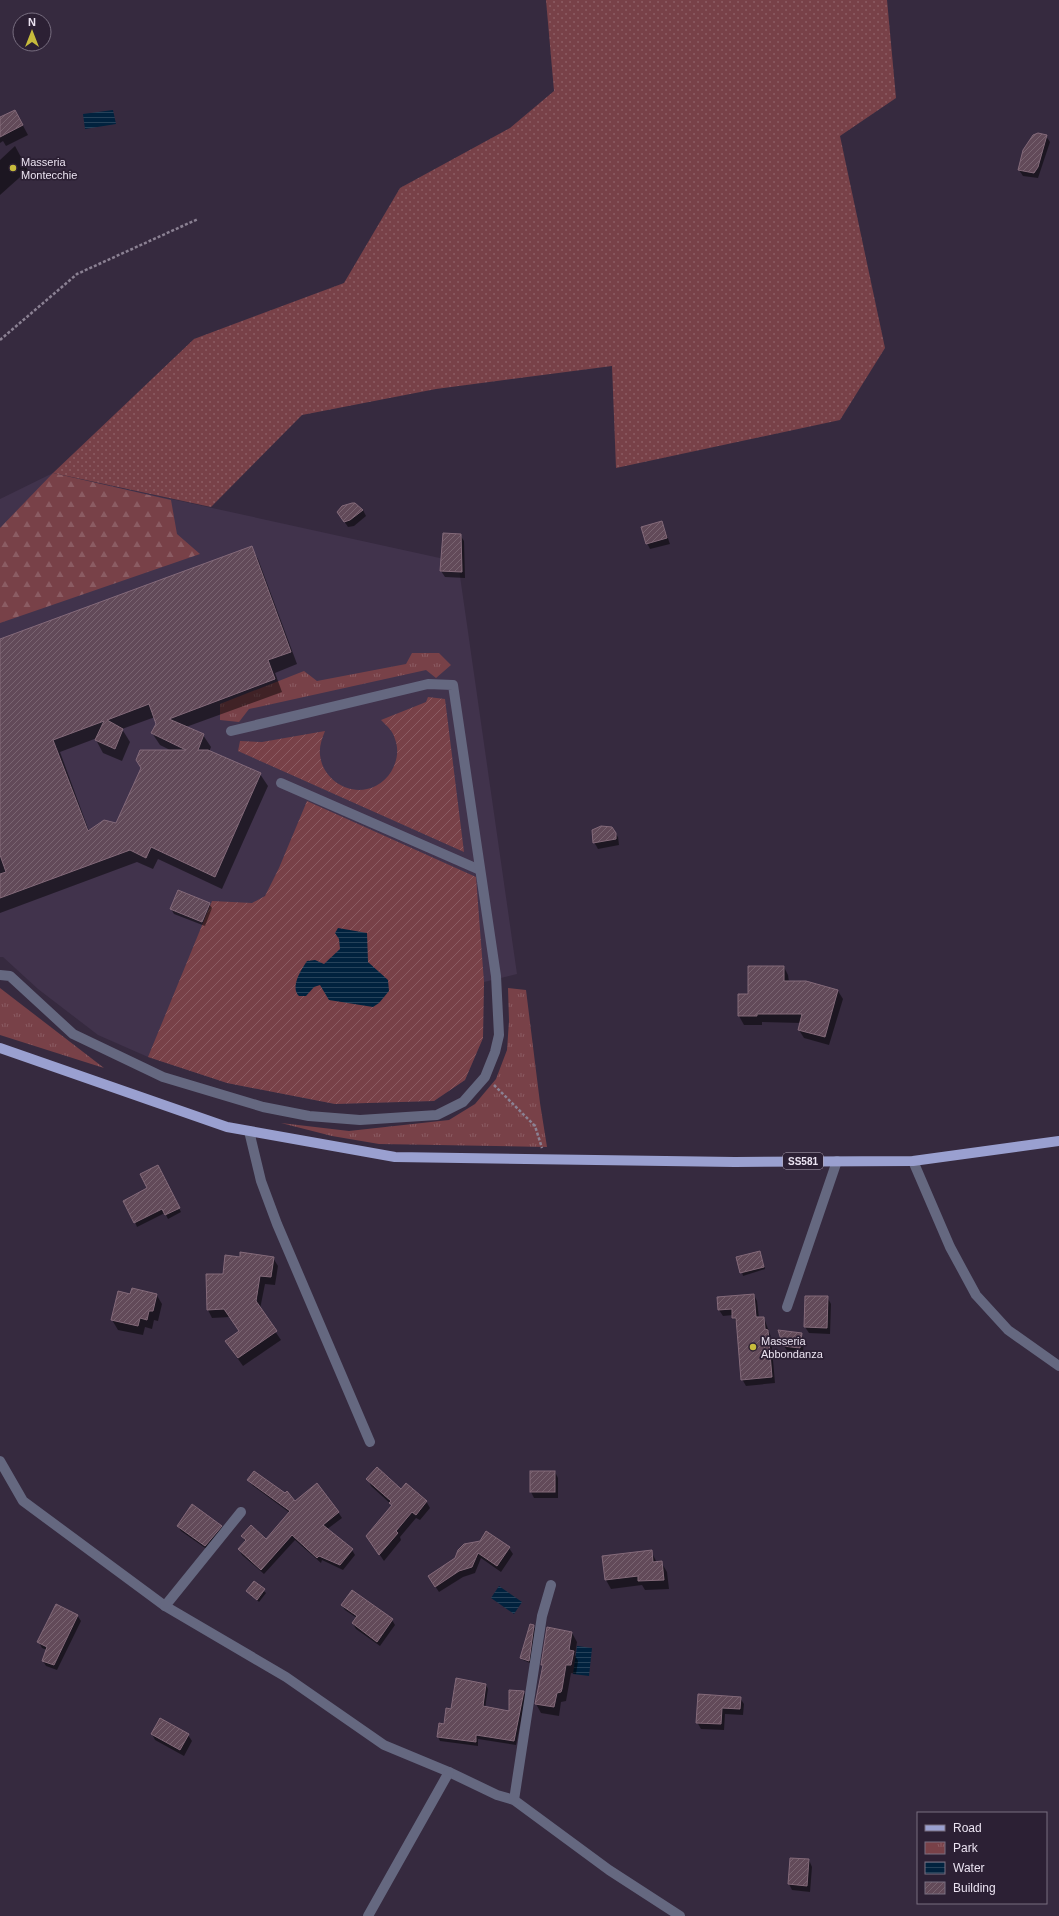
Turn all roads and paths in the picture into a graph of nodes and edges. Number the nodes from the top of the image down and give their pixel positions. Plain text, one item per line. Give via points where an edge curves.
1 (198, 218) dead end
2 (0, 340) edge
3 (231, 731) dead end
4 (281, 783) dead end
5 (480, 870) junction
6 (0, 975) edge
7 (0, 1048) edge
8 (485, 1076) junction
9 (249, 1131) junction
10 (1059, 1141) edge
11 (546, 1160) junction
12 (837, 1161) junction
13 (913, 1161) junction
14 (787, 1307) dead end
15 (1059, 1366) edge
16 (370, 1442) dead end
17 (0, 1461) edge
18 (241, 1512) dead end
19 (551, 1585) dead end
20 (165, 1606) junction
21 (449, 1772) junction
22 (514, 1800) junction
23 (368, 1916) edge
24 (680, 1916) edge

1 - 2 path via 77,274
3 - 5 street via 428,684 453,685
4 - 5 street
5 - 8 street via 496,976 499,1034
6 - 8 street via 10,976 73,1034 163,1077 263,1107 309,1116 360,1120 437,1116 463,1102
7 - 9 main road via 151,1102 227,1127
8 - 11 path via 535,1126
9 - 11 main road via 395,1157
9 - 16 street via 261,1181 277,1224
10 - 13 main road, SS581
11 - 12 main road, SS581
12 - 13 main road, SS581
12 - 14 street
13 - 15 street via 950,1247 976,1295 1008,1330
17 - 20 street via 23,1501
18 - 20 street
19 - 22 street via 542,1616
20 - 21 street via 286,1677 384,1745
21 - 22 street via 497,1795
21 - 23 street
22 - 24 street via 609,1870

